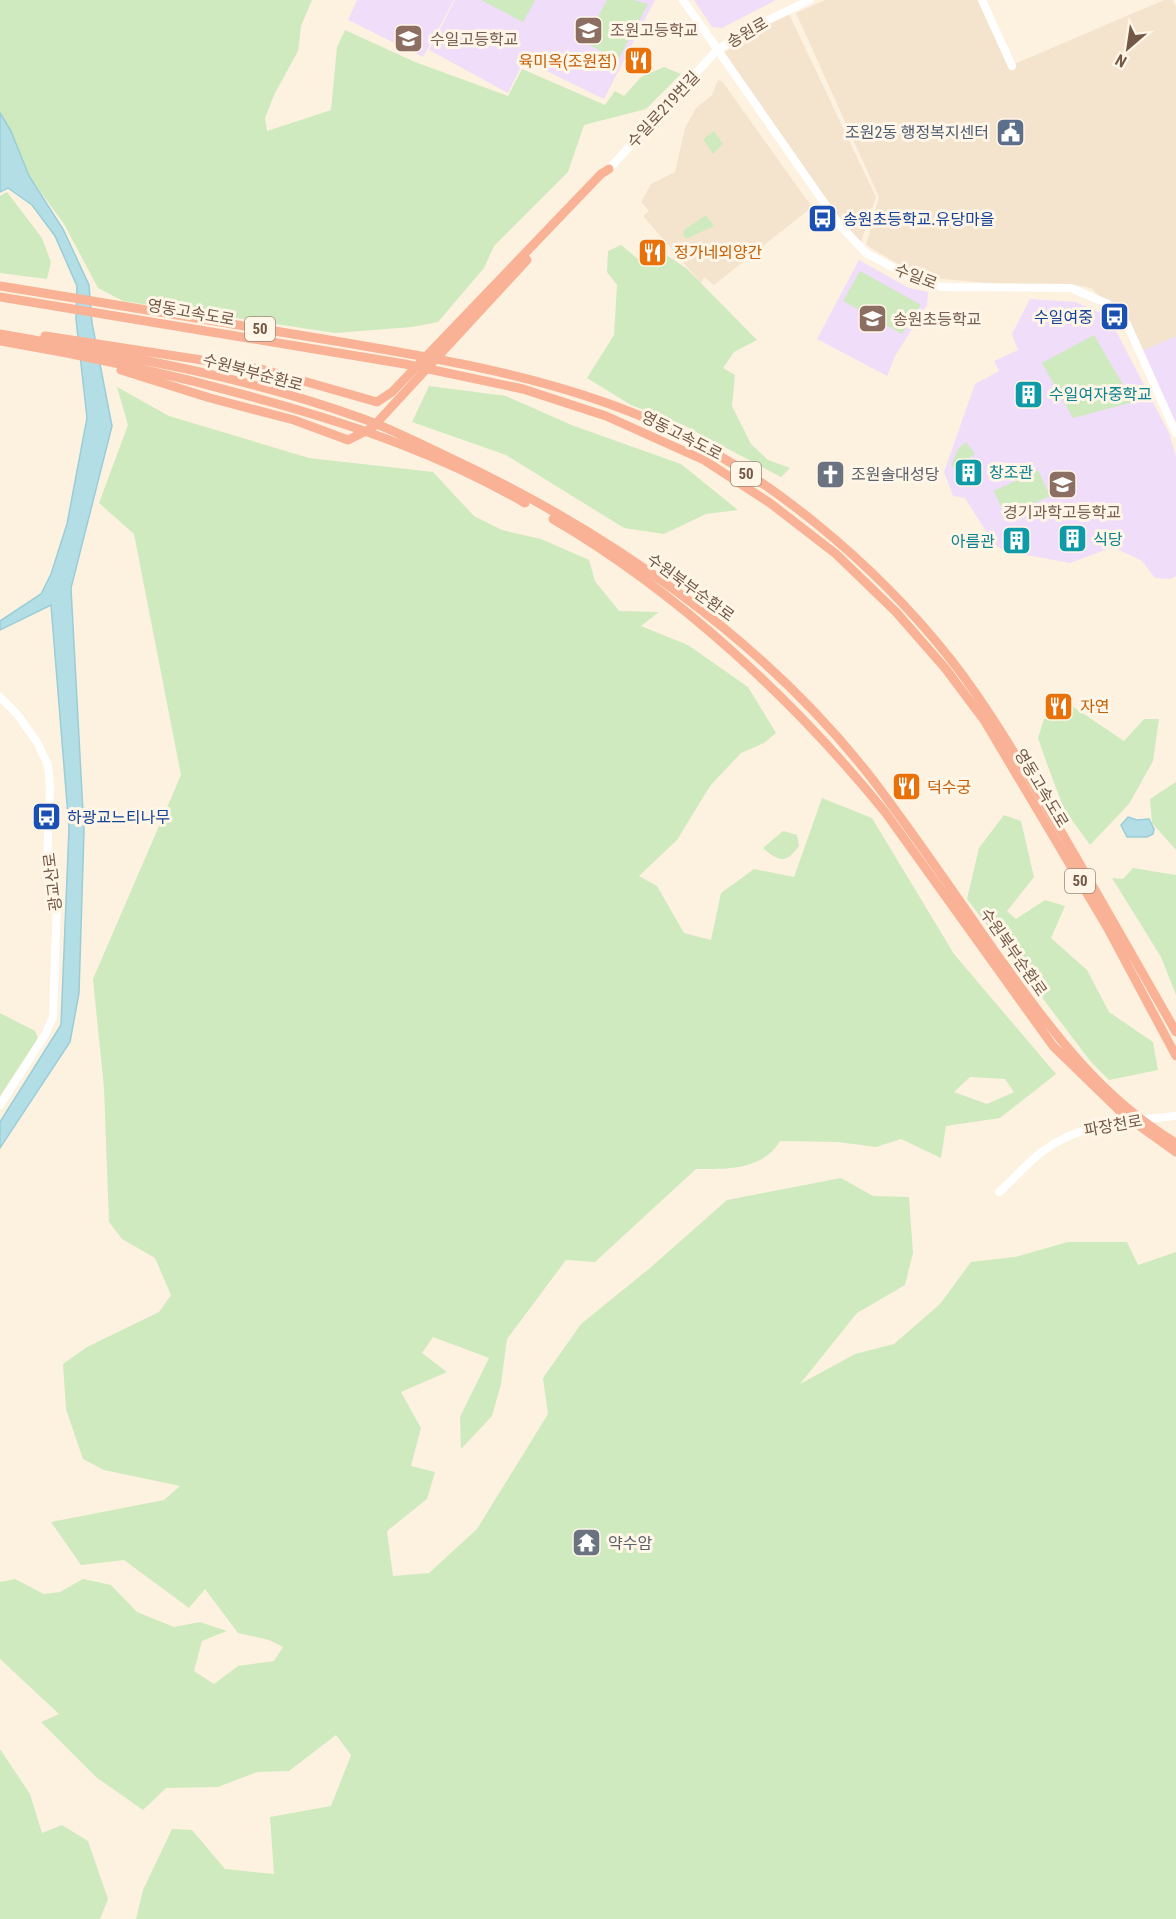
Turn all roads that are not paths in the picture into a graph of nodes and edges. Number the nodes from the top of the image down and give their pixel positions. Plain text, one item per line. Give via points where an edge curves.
1 (683, 0) edge
2 (810, 0) edge
3 (982, 0) edge
4 (717, 50) junction
5 (1012, 66) dead end
6 (609, 169) junction
7 (0, 286) edge
8 (0, 297) edge
9 (108, 308) junction
10 (0, 334) edge
11 (0, 341) edge
12 (108, 357) junction
13 (1176, 433) edge
14 (398, 437) junction
15 (0, 697) edge
16 (842, 754) junction
17 (1176, 1032) edge
18 (1055, 1042) junction
19 (1176, 1056) edge
20 (0, 1105) edge
21 (1176, 1116) edge
22 (1176, 1143) edge
23 (1176, 1152) edge
24 (999, 1192) dead end

1 - 4 street, 수일로
2 - 4 street, 송원로
3 - 5 street
4 - 6 street, 수일로219번길
4 - 13 street, 수일로 via 839,224 866,253 916,280 942,287 1071,288 1108,304 1127,324
6 - 12 highway via 392,392 377,402 269,370
6 - 12 highway via 366,433 348,440 294,420 189,392
7 - 9 highway, 영동고속도로 / 50
8 - 9 highway, 영동고속도로 / 50
9 - 17 highway, 영동고속도로 / 50 via 413,354 524,377 652,421 710,450 778,496 841,545 905,607 992,715
9 - 19 highway, 영동고속도로 / 50 via 523,389 648,434 704,460 770,503 836,554 896,612 984,720 1107,927
10 - 12 highway, 수원북부순환로
11 - 12 highway, 수원북부순환로
12 - 14 highway, 수원북부순환로 via 235,381
14 - 16 highway, 수원북부순환로 via 521,500 656,589 739,658
14 - 16 highway, 수원북부순환로 via 519,492 661,582 747,647 798,696
15 - 20 street, 광교산로 via 24,723 48,765 47,860 57,901 53,1017
16 - 18 highway, 수원북부순환로 via 861,773 885,812
18 - 22 highway, 수원북부순환로 via 1126,1108
18 - 23 highway, 수원북부순환로 via 1123,1114
21 - 24 street, 파장천로 via 1123,1122 1072,1134 1044,1151

